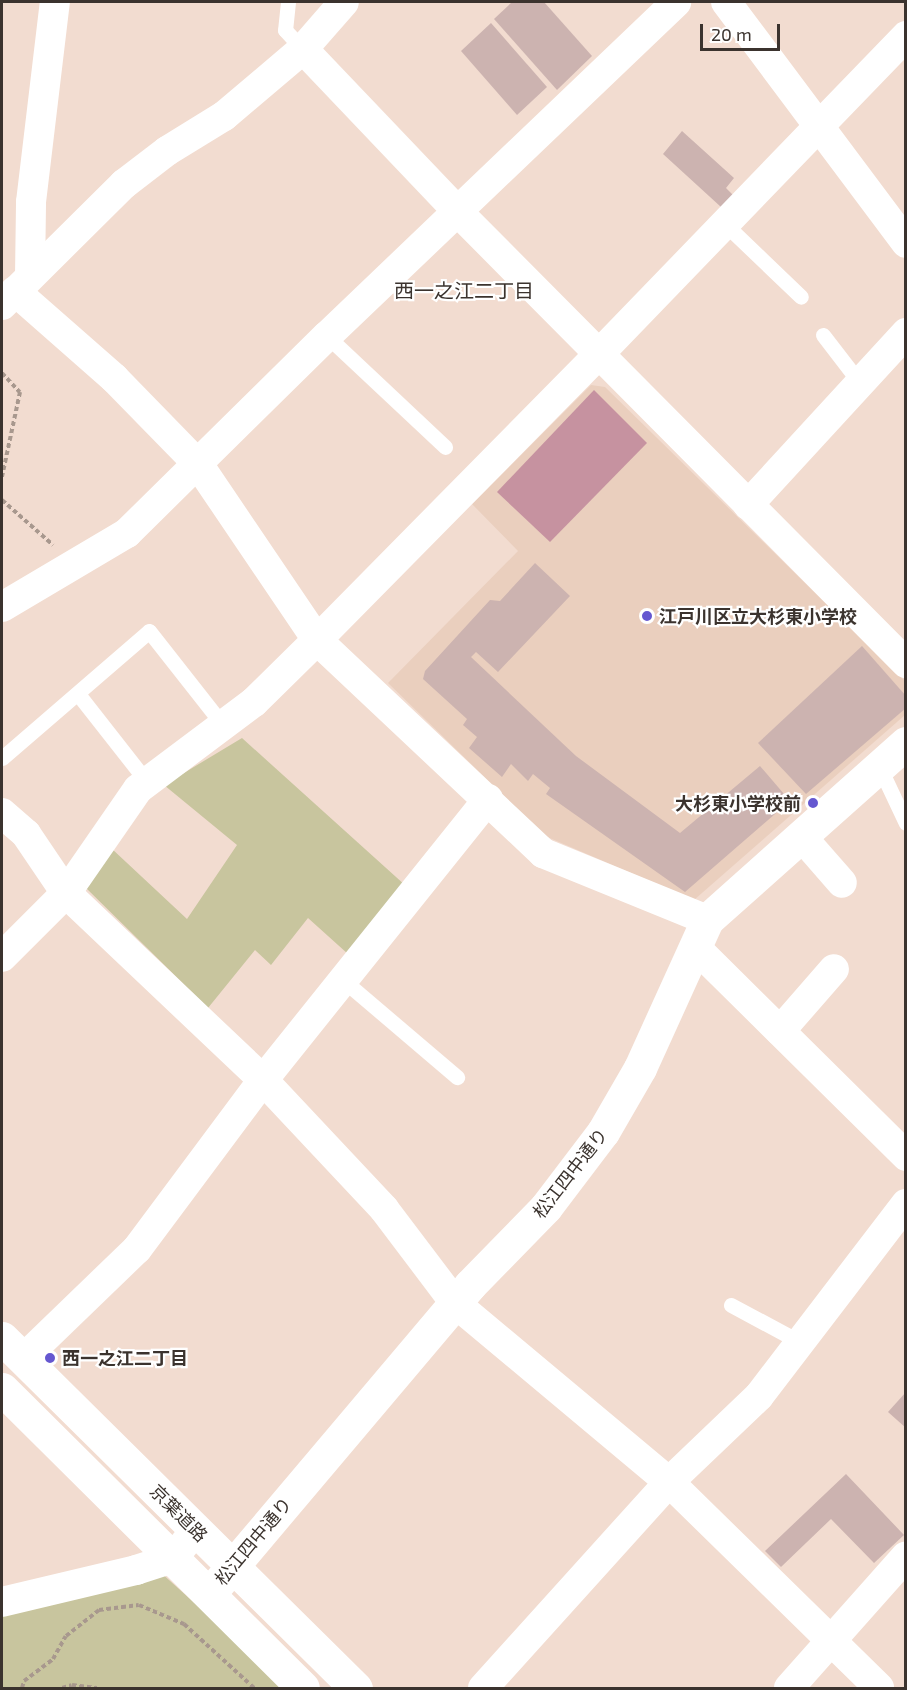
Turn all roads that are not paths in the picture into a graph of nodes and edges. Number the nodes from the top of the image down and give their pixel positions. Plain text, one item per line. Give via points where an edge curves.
1 (55, 2) edge
2 (288, 2) edge
3 (344, 2) edge
4 (676, 2) edge
5 (726, 2) edge
6 (905, 38) edge
7 (303, 49) junction
8 (820, 125) junction
9 (458, 212) junction
10 (725, 224) junction
11 (906, 243) edge
12 (16, 291) edge
13 (801, 297) dead end
14 (906, 333) edge
15 (823, 334) dead end
16 (327, 336) junction
17 (599, 354) junction
18 (860, 383) junction
19 (445, 447) dead end
20 (198, 464) junction
21 (748, 504) junction
22 (2, 607) edge
23 (317, 640) junction
24 (906, 663) edge
25 (78, 694) junction
26 (223, 725) junction
27 (906, 743) edge
28 (2, 758) edge
29 (879, 766) junction
30 (147, 782) junction
31 (488, 799) junction
32 (2, 813) edge
33 (906, 823) edge
34 (801, 836) junction
35 (842, 883) dead end
36 (66, 893) junction
37 (702, 934) junction
38 (2, 957) edge
39 (834, 969) dead end
40 (343, 980) junction
41 (780, 1031) junction
42 (457, 1077) dead end
43 (263, 1080) junction
44 (906, 1156) edge
45 (906, 1204) edge
46 (455, 1303) junction
47 (731, 1305) dead end
48 (800, 1342) junction
49 (12, 1349) edge
50 (2, 1389) edge
51 (669, 1482) junction
52 (196, 1530) junction
53 (906, 1556) edge
54 (173, 1558) junction
55 (232, 1566) junction
56 (208, 1594) junction
57 (2, 1602) edge
58 (831, 1641) junction
59 (303, 1689) edge
60 (356, 1689) edge
61 (483, 1689) edge
62 (789, 1689) edge
63 (879, 1689) edge

1 - 12 street
2 - 7 lane via 285,30
3 - 7 street
4 - 9 street
5 - 8 street
6 - 8 street
7 - 9 street
7 - 12 street via 224,116 166,151 124,184
8 - 10 street
8 - 11 street
9 - 16 street
9 - 17 street
10 - 13 lane
10 - 17 street
12 - 20 street via 114,378
14 - 18 street
15 - 18 lane
16 - 19 lane
16 - 20 street
17 - 21 street
17 - 23 street
18 - 21 street
20 - 22 street via 128,533
20 - 23 street
21 - 24 street
23 - 26 street via 254,702
23 - 31 street
25 - 26 lane via 149,632
25 - 28 lane
25 - 30 lane
26 - 30 street
27 - 29 main road, 松江四中通り
29 - 33 lane
29 - 34 main road, 松江四中通り
30 - 36 street via 138,789
31 - 37 street via 543,854
31 - 40 street
32 - 36 street via 26,834
34 - 35 street
34 - 37 main road, 松江四中通り
36 - 38 street
36 - 43 street
37 - 41 street
37 - 46 main road, 松江四中通り via 640,1068 603,1132 546,1207
39 - 41 street
40 - 42 lane
40 - 43 street
41 - 44 street
43 - 46 street via 384,1209
43 - 49 street via 137,1249
45 - 48 street
46 - 51 street
46 - 55 main road, 松江四中通り
47 - 48 lane
48 - 51 street via 759,1396
49 - 52 main road, 京葉道路
50 - 54 main road, 京葉道路
51 - 58 street
51 - 61 street
52 - 54 street
52 - 55 main road, 京葉道路
53 - 58 street
54 - 56 main road, 京葉道路
54 - 57 street
55 - 56 main road, 松江四中通り
55 - 60 main road, 京葉道路
56 - 59 main road, 京葉道路
58 - 62 street
58 - 63 street

